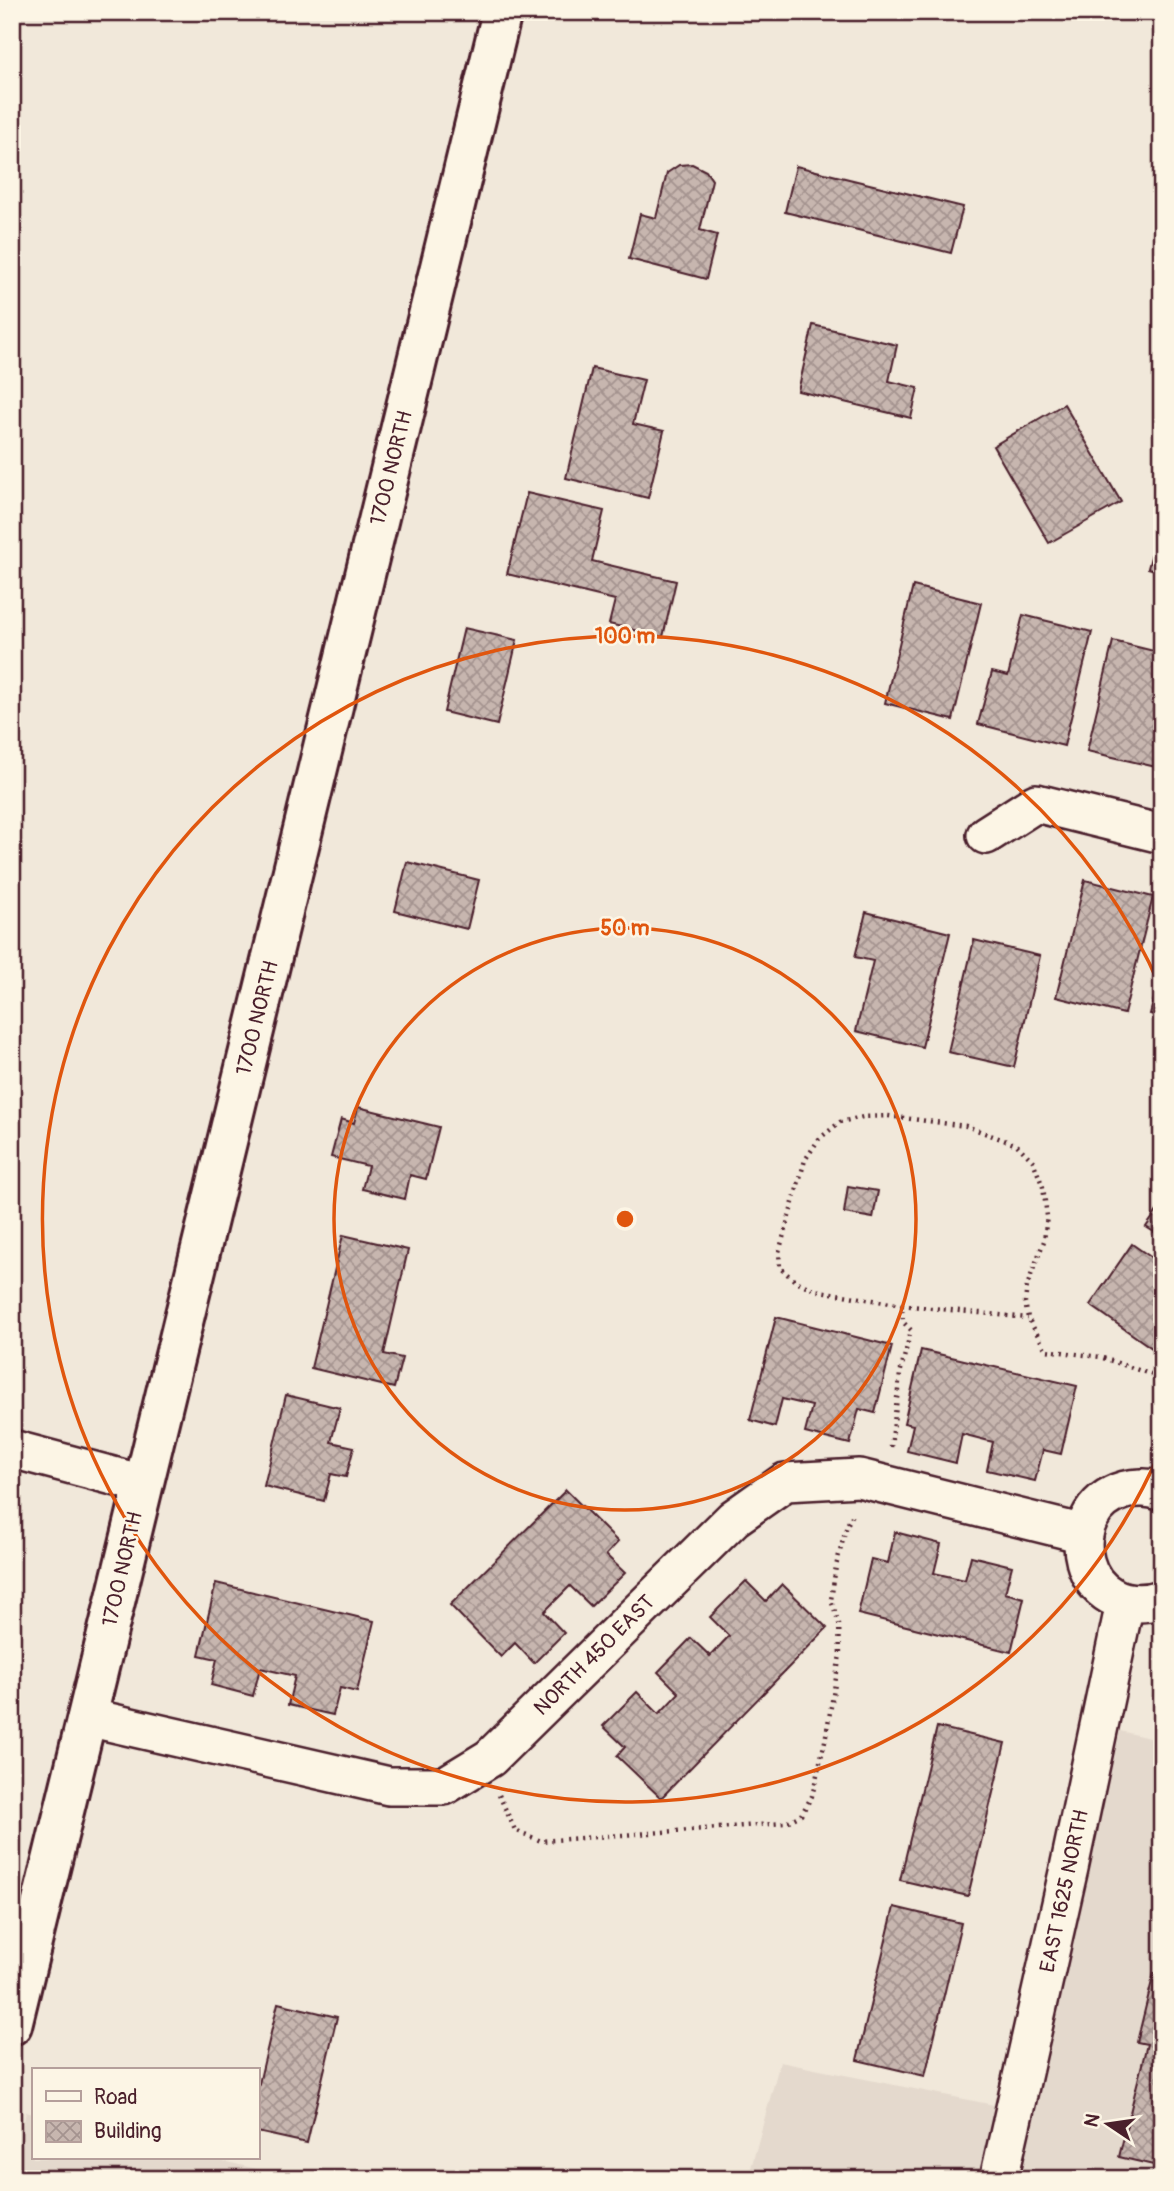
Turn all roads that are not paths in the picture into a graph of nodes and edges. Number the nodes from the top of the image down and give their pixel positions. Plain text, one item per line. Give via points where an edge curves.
1 (502, 12) edge
2 (1162, 834) edge
3 (986, 835) dead end
4 (12, 1449) edge
5 (143, 1484) junction
6 (1162, 1492) edge
7 (1084, 1534) junction
8 (1162, 1599) edge
9 (1125, 1603) junction
10 (87, 1717) junction
11 (20, 1960) edge
12 (12, 2025) edge
13 (999, 2179) edge

1 - 5 street, 1700 NORTH
2 - 3 street via 1036,803
4 - 5 street
5 - 10 street, 1700 NORTH
6 - 7 street via 1135,1488 1115,1493 1094,1510
7 - 9 street via 1083,1555 1092,1580
7 - 10 street, NORTH 450 EAST via 859,1478 785,1482 734,1517 490,1758 444,1787 389,1786
8 - 9 street
9 - 13 street, EAST 1625 NORTH
10 - 11 street, 1700 NORTH
11 - 12 street, 1700 NORTH

